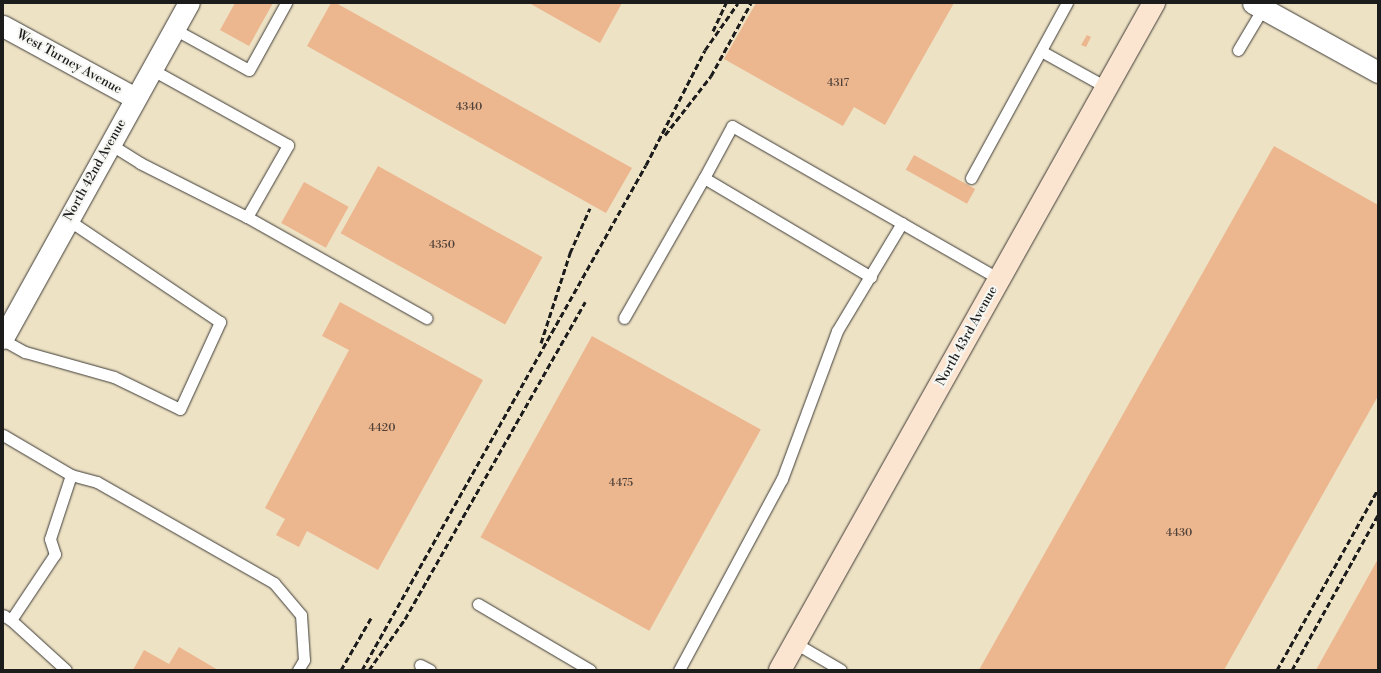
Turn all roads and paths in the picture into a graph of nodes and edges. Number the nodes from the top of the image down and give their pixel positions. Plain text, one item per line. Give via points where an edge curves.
1 (189, 3) edge
2 (286, 3) edge
3 (1067, 3) edge
4 (1154, 3) edge
5 (1258, 6) edge
6 (3, 26) edge
7 (174, 29) junction
8 (1238, 50) dead end
9 (1041, 51) junction
10 (151, 69) junction
11 (1378, 72) edge
12 (1106, 87) junction
13 (135, 98) junction
14 (110, 144) junction
15 (704, 178) junction
16 (970, 178) dead end
17 (247, 217) junction
18 (68, 220) junction
19 (902, 223) junction
20 (871, 278) junction
21 (999, 279) junction
22 (426, 318) dead end
23 (624, 318) dead end
24 (3, 339) edge
25 (3, 435) edge
26 (71, 475) junction
27 (478, 604) dead end
28 (7, 618) edge
29 (795, 643) junction
30 (420, 665) dead end
31 (66, 670) edge
32 (298, 670) edge
33 (430, 670) edge
34 (590, 670) edge
35 (679, 670) edge
36 (780, 670) edge
37 (841, 670) edge

1 - 7 street, North 42nd Avenue
2 - 7 lane via 249,70
3 - 9 lane
4 - 12 main road, North 43rd Avenue
5 - 8 lane
5 - 11 street
6 - 13 street, West Turney Avenue
7 - 10 street, North 42nd Avenue
9 - 12 lane
9 - 16 lane
10 - 13 street, North 42nd Avenue
10 - 17 lane via 288,145
12 - 21 main road, North 43rd Avenue
13 - 14 street, North 42nd Avenue
14 - 17 lane via 140,163
14 - 18 street, North 42nd Avenue
15 - 19 lane via 732,126
15 - 20 lane
15 - 23 lane
17 - 22 lane
18 - 24 street, North 42nd Avenue
18 - 24 lane via 220,322 180,410 114,377 25,352
19 - 20 lane
19 - 21 lane
20 - 35 lane via 837,331 782,479
21 - 29 main road, North 43rd Avenue
25 - 26 lane
26 - 28 lane via 50,539 55,554
26 - 32 lane via 97,482 274,583 300,615 304,660
27 - 34 lane
28 - 31 lane
29 - 36 main road, North 43rd Avenue
29 - 37 lane
30 - 33 lane

